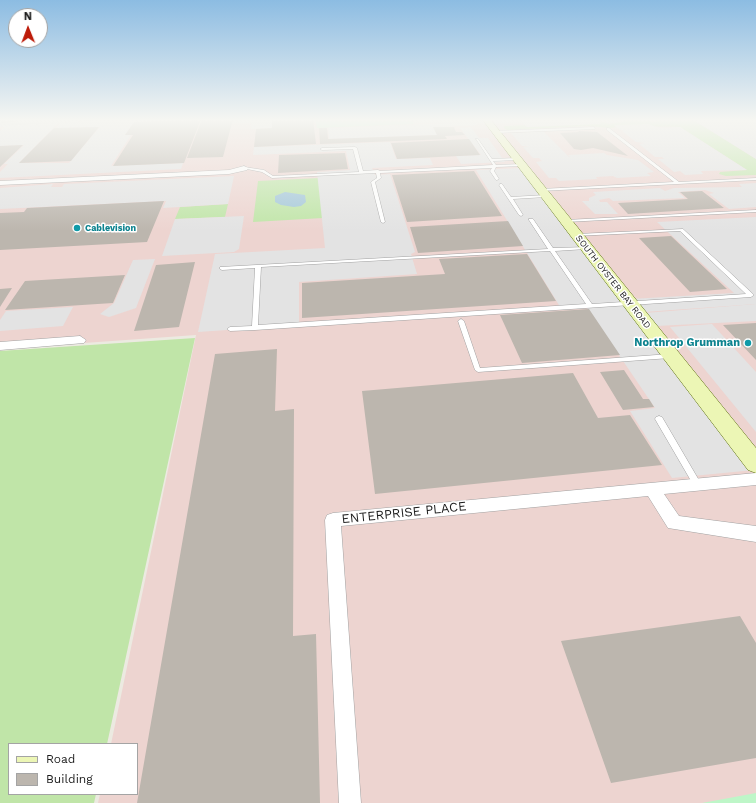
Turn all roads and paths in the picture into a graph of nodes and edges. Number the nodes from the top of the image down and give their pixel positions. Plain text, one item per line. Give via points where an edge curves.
1 (356, 156) edge
2 (489, 156) edge
3 (516, 156) edge
4 (644, 156) edge
5 (491, 160) junction
6 (520, 162) junction
7 (495, 166) junction
8 (244, 168) joint
9 (378, 171) junction
10 (361, 172) junction
11 (497, 179) dead end
12 (756, 179) edge
13 (0, 183) edge
14 (678, 183) junction
15 (501, 185) dead end
16 (544, 193) junction
17 (510, 198) junction
18 (756, 211) edge
19 (521, 215) dead end
20 (531, 220) dead end
21 (566, 221) junction
22 (383, 222) dead end
23 (577, 235) junction
24 (586, 248) junction
25 (552, 250) junction
26 (258, 266) junction
27 (222, 268) dead end
28 (629, 303) junction
29 (590, 305) junction
30 (461, 321) dead end
31 (255, 328) junction
32 (230, 329) dead end
33 (80, 340) dead end
34 (0, 346) edge
35 (670, 356) junction
36 (659, 419) dead end
37 (756, 464) edge
38 (756, 479) edge
39 (697, 484) junction
40 (652, 489) junction
41 (756, 534) edge
42 (350, 803) edge

1 - 10 lane
2 - 5 lane
3 - 6 main road, SOUTH OYSTER BAY ROAD
4 - 14 lane
5 - 6 lane
5 - 7 lane
6 - 7 lane
6 - 16 main road, SOUTH OYSTER BAY ROAD
7 - 9 lane
7 - 11 lane via 492,171
8 - 10 lane via 263,171 272,177
8 - 13 street via 229,172
9 - 10 lane
9 - 22 lane via 379,178 373,182
12 - 14 lane
14 - 16 lane
15 - 17 lane
16 - 17 lane
16 - 21 main road, SOUTH OYSTER BAY ROAD
17 - 19 lane
18 - 21 lane
20 - 25 lane
21 - 23 main road, SOUTH OYSTER BAY ROAD
23 - 24 main road, SOUTH OYSTER BAY ROAD
23 - 28 lane via 681,230 751,295
24 - 25 lane
24 - 28 main road, SOUTH OYSTER BAY ROAD
25 - 26 lane
25 - 29 lane
26 - 27 lane
26 - 31 lane
28 - 29 lane
28 - 35 main road, SOUTH OYSTER BAY ROAD
29 - 31 lane
30 - 35 lane via 478,370
31 - 32 lane
33 - 34 street
35 - 37 main road, SOUTH OYSTER BAY ROAD
36 - 39 lane
38 - 39 street, ENTERPRISE PLACE
39 - 40 street, ENTERPRISE PLACE
40 - 41 street via 674,523
40 - 42 street, ENTERPRISE PLACE via 333,520

